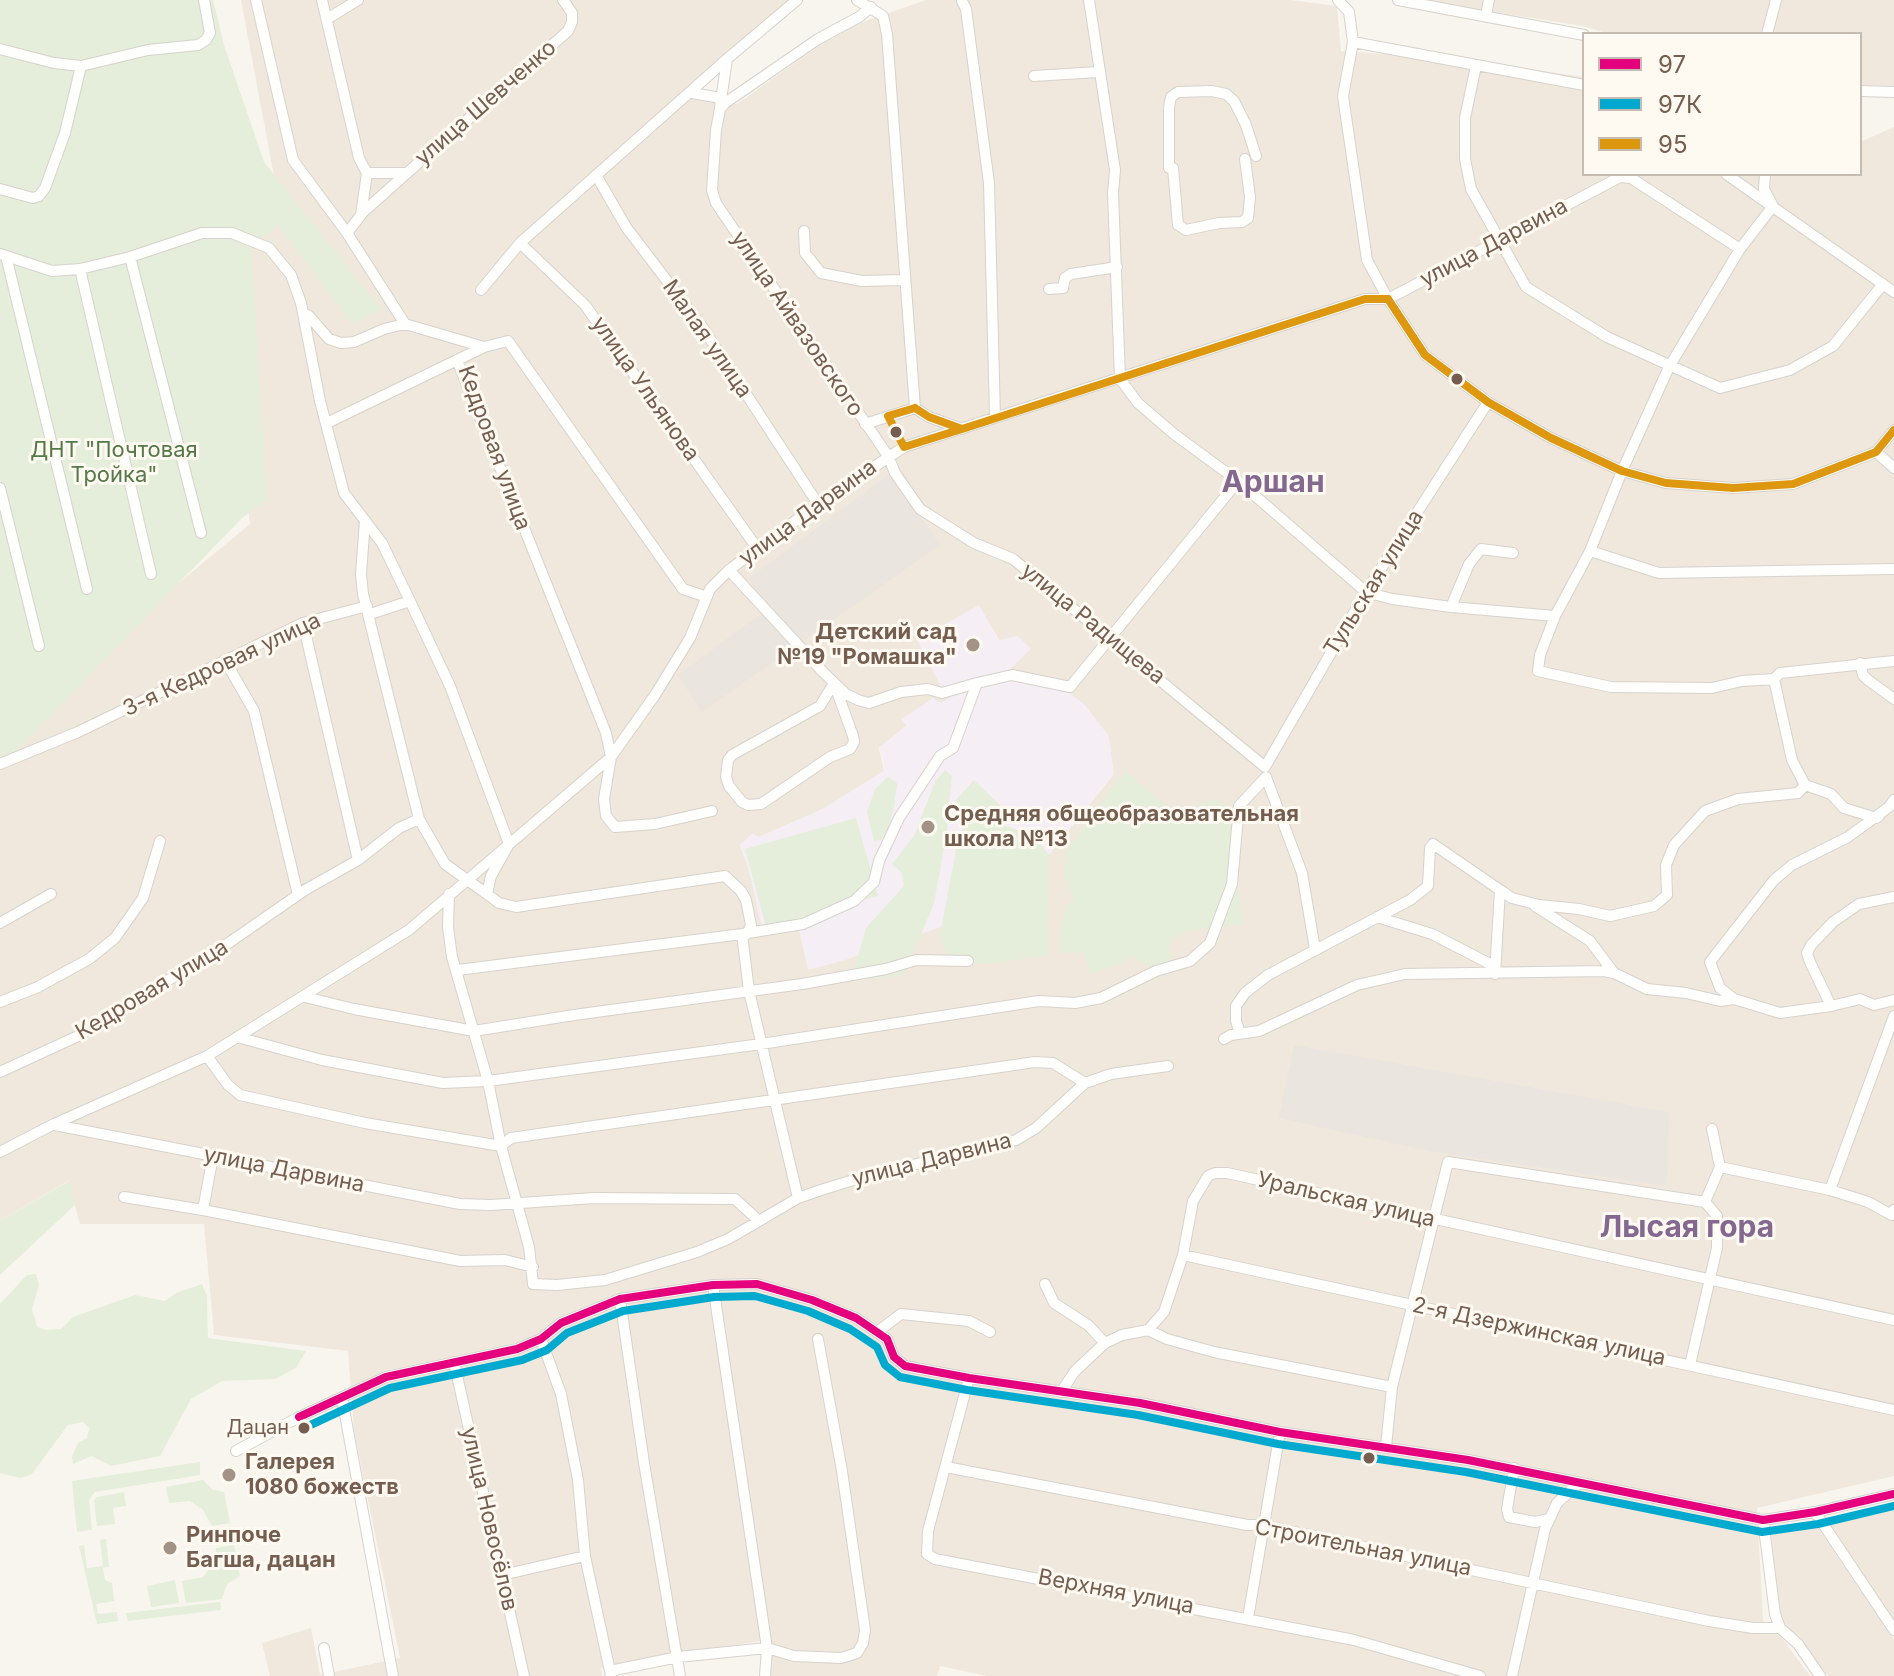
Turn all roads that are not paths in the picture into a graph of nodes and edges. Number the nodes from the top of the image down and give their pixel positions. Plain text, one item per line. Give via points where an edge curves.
1 (204, 0) edge
2 (256, 0) edge
3 (322, 0) edge
4 (358, 0) edge
5 (563, 0) edge
6 (797, 0) edge
7 (857, 0) edge
8 (1089, 0) edge
9 (1338, 0) edge
10 (1398, 0) edge
11 (1489, 0) edge
12 (1776, 0) edge
13 (962, 1) edge
14 (871, 7) junction
15 (1486, 15) junction
16 (327, 19) junction
17 (1768, 32) edge
18 (1582, 35) edge
19 (1353, 42) junction
20 (0, 49) edge
21 (727, 59) junction
22 (81, 66) junction
23 (1476, 66) junction
24 (1098, 72) junction
25 (1034, 76) dead end
26 (1582, 85) edge
27 (1862, 91) edge
28 (1894, 92) edge
29 (692, 93) junction
30 (721, 104) junction
31 (1250, 158) joint
32 (367, 173) junction
33 (407, 173) junction
34 (596, 175) junction
35 (1729, 176) edge
36 (1765, 176) edge
37 (0, 189) edge
38 (1773, 206) junction
39 (361, 215) junction
40 (804, 231) dead end
41 (347, 233) junction
42 (1498, 241) junction
43 (520, 243) junction
44 (1740, 249) junction
45 (3, 255) edge
46 (130, 257) junction
47 (1117, 267) junction
48 (80, 269) junction
49 (903, 280) junction
50 (1883, 284) junction
51 (1049, 289) dead end
52 (481, 290) dead end
53 (1894, 292) edge
54 (1388, 299) junction
55 (303, 313) junction
56 (405, 324) junction
57 (484, 347) junction
58 (457, 360) junction
59 (1669, 367) junction
60 (1120, 379) junction
61 (1488, 402) junction
62 (915, 408) junction
63 (995, 417) junction
64 (327, 423) junction
65 (865, 424) junction
66 (962, 429) junction
67 (1894, 430) edge
68 (1876, 452) junction
69 (888, 456) junction
70 (1894, 468) edge
71 (1622, 471) junction
72 (1238, 481) junction
73 (0, 488) edge
74 (818, 504) junction
75 (365, 520) junction
76 (201, 533) dead end
77 (757, 548) junction
78 (1590, 551) junction
79 (1513, 553) dead end
80 (1894, 569) edge
81 (729, 570) junction
82 (151, 574) dead end
83 (87, 589) dead end
84 (1366, 592) junction
85 (707, 597) junction
86 (410, 601) junction
87 (1451, 607) junction
88 (369, 610) junction
89 (1555, 616) junction
90 (303, 623) junction
91 (1109, 636) junction
92 (39, 646) dead end
93 (1894, 661) edge
94 (226, 662) junction
95 (1860, 663) junction
96 (1774, 679) junction
97 (834, 683) junction
98 (977, 683) junction
99 (1894, 699) edge
100 (611, 757) junction
101 (0, 764) edge
102 (1266, 772) junction
103 (1805, 785) junction
104 (1894, 800) edge
105 (712, 811) dead end
106 (1894, 811) edge
107 (1876, 818) junction
108 (419, 819) junction
109 (160, 841) dead end
110 (509, 844) junction
111 (358, 860) junction
112 (465, 880) junction
113 (1500, 890) junction
114 (51, 894) dead end
115 (449, 894) junction
116 (487, 894) junction
117 (298, 895) junction
118 (1894, 897) edge
119 (1530, 903) junction
120 (1377, 917) junction
121 (0, 923) edge
122 (744, 934) junction
123 (1315, 949) junction
124 (968, 961) dead end
125 (458, 970) junction
126 (1494, 970) junction
127 (1614, 973) junction
128 (749, 991) junction
129 (305, 997) junction
130 (1734, 999) junction
131 (1894, 1000) edge
132 (0, 1002) edge
133 (1831, 1006) junction
134 (1894, 1016) edge
135 (474, 1031) junction
136 (1240, 1033) junction
137 (237, 1037) junction
138 (1224, 1039) dead end
139 (761, 1044) junction
140 (207, 1056) junction
141 (1168, 1066) dead end
142 (0, 1072) edge
143 (488, 1081) junction
144 (1085, 1083) junction
145 (774, 1101) junction
146 (54, 1124) junction
147 (1712, 1129) dead end
148 (501, 1146) junction
149 (0, 1152) edge
150 (213, 1156) junction
151 (1720, 1167) junction
152 (1830, 1190) junction
153 (124, 1197) dead end
154 (798, 1198) junction
155 (515, 1202) junction
156 (1705, 1202) junction
157 (203, 1210) junction
158 (1893, 1214) edge
159 (1433, 1220) junction
160 (759, 1221) junction
161 (1183, 1255) junction
162 (533, 1267) junction
163 (1708, 1280) junction
164 (1045, 1284) dead end
165 (713, 1285) junction
166 (620, 1299) junction
167 (1411, 1303) junction
168 (1894, 1320) edge
169 (1148, 1330) junction
170 (877, 1332) junction
171 (990, 1332) dead end
172 (541, 1339) junction
173 (818, 1339) dead end
174 (1105, 1343) junction
175 (454, 1362) junction
176 (1690, 1365) junction
177 (969, 1378) junction
178 (1392, 1387) junction
179 (1061, 1392) junction
180 (342, 1398) junction
181 (1894, 1410) edge
182 (1280, 1432) junction
183 (1386, 1447) junction
184 (236, 1451) dead end
185 (946, 1467) junction
186 (1514, 1468) junction
187 (1579, 1483) junction
188 (1894, 1494) edge
189 (1815, 1512) junction
190 (1549, 1519) junction
191 (1763, 1520) junction
192 (1262, 1525) junction
193 (585, 1556) junction
194 (502, 1575) junction
195 (1532, 1582) junction
196 (1248, 1618) junction
197 (1780, 1628) junction
198 (1894, 1630) edge
199 (324, 1648) dead end
200 (767, 1648) junction
201 (678, 1657) junction
202 (610, 1674) edge
203 (329, 1676) edge
204 (393, 1676) edge
205 (524, 1676) edge
206 (680, 1676) edge
207 (765, 1676) edge
208 (1480, 1676) edge
209 (1512, 1676) edge
210 (1820, 1676) edge

1 - 22 street via 210,33 198,45
2 - 41 street via 293,160
3 - 16 street
4 - 16 street
5 - 33 street, улица Шевченко via 572,13 568,31
6 - 21 street
7 - 14 street
8 - 24 street
9 - 19 street via 1349,12
10 - 15 street
11 - 15 street
12 - 17 street
13 - 63 street via 989,183
14 - 30 street
14 - 49 street via 883,16 887,34
15 - 18 street
16 - 32 street
19 - 23 street
19 - 54 street via 1343,96 1367,260
20 - 22 street
21 - 29 street
21 - 30 street
22 - 37 street via 45,188 33,198
23 - 26 street
23 - 42 street via 1465,118 1465,159 1471,189
24 - 25 street
24 - 47 street via 1115,170
27 - 28 street
29 - 30 street
29 - 34 street
30 - 65 street, улица Айвазовского via 712,190 716,203
31 - 31 street via 1248,218 1179,228 1171,168 1171,97 1178,92 1226,94 1246,125
32 - 33 street, улица Шевченко
32 - 39 street
33 - 39 street
34 - 43 street
34 - 74 street, Малая улица via 626,227 703,328
35 - 38 street
36 - 38 street via 1764,189
38 - 44 street
38 - 50 street
39 - 41 street
40 - 49 street via 805,253 821,273 862,281
41 - 56 street
42 - 44 street, улица Дарвина via 1620,177 1631,178
42 - 54 street, улица Дарвина
42 - 59 street via 1526,287 1607,337
43 - 52 street
43 - 77 street, улица Ульянова via 585,305
44 - 59 street
45 - 48 street via 52,271
45 - 83 street
46 - 48 street
46 - 55 street via 202,233 232,233 269,248 295,284
46 - 76 street
47 - 51 street via 1071,274 1063,288
47 - 60 street
48 - 82 street
49 - 62 street
50 - 53 street
50 - 59 street via 1833,346 1790,370 1720,388
54 - 60 street, улица Дарвина via 1365,299
54 - 61 street via 1425,355
55 - 56 street via 329,339 341,343
55 - 64 street
56 - 57 street
57 - 58 street, Кедровая улица
57 - 85 street, Кедровая улица via 508,341 683,589
58 - 64 street
58 - 100 street, Кедровая улица via 606,733
59 - 71 street
60 - 63 street, улица Дарвина
60 - 72 street via 1138,403
61 - 71 street
61 - 84 street, Тульская улица
62 - 65 street
62 - 66 street
63 - 66 street, улица Дарвина
64 - 75 street via 344,493
65 - 69 street, улица Айвазовского
66 - 69 street, улица Дарвина
67 - 68 street
68 - 70 street
68 - 71 street via 1793,484 1733,488 1666,483
69 - 74 street, улица Дарвина
69 - 91 street, улица Радищева via 920,509 974,543 1013,559
71 - 78 street
72 - 84 street
72 - 91 street
73 - 92 street
74 - 77 street, улица Дарвина
75 - 86 street
75 - 88 street via 361,574
77 - 81 street, улица Дарвина
78 - 80 street via 1659,573
78 - 89 street
79 - 87 street via 1481,549
81 - 85 street, улица Дарвина
81 - 97 street
84 - 87 street
84 - 102 street, Тульская улица
85 - 100 street, улица Дарвина via 690,638
86 - 88 street, 3-я Кедровая улица
86 - 110 street via 450,686
87 - 89 street
88 - 90 street, 3-я Кедровая улица
88 - 108 street
89 - 96 street via 1538,671 1611,687 1659,689
90 - 94 street, 3-я Кедровая улица
90 - 111 street
91 - 98 street via 1070,687 1012,675
91 - 102 street, улица Радищева
93 - 95 street
94 - 101 street, 3-я Кедровая улица
94 - 117 street via 254,711
95 - 96 street via 1780,673
95 - 99 street via 1863,675
96 - 103 street via 1792,760
97 - 97 street via 820,706 728,760 726,777 742,802 761,804 850,749 853,736
97 - 98 street via 869,703 901,692 942,693
98 - 122 street via 953,748 940,756 899,818 874,882 854,901 803,924
100 - 105 street via 604,809 615,827
100 - 110 street, улица Дарвина
102 - 123 street via 1302,873
102 - 139 street via 1239,806 1232,884 1210,943 1190,961 1101,998 1039,1001
103 - 107 street via 1831,794 1844,808
103 - 119 street via 1798,793 1738,799 1705,811 1674,845 1666,865 1667,895 1654,906 1610,916
104 - 107 street
106 - 107 street
107 - 130 street via 1774,880 1719,950 1711,969 1720,988
108 - 111 street, Кедровая улица
108 - 112 street via 439,856
109 - 132 street via 143,898 115,938 89,959
110 - 112 street, улица Дарвина
110 - 116 street, улица Дарвина
111 - 117 street, Кедровая улица
112 - 115 street
112 - 116 street
113 - 119 street
113 - 120 street via 1433,844 1428,886
113 - 126 street
114 - 121 street
115 - 125 street via 449,942
115 - 129 street via 409,930
116 - 122 street via 516,907 725,876 746,900 751,925
117 - 142 street, Кедровая улица via 78,1036
118 - 133 street via 1859,904 1811,945 1807,953
119 - 127 street via 1590,941
120 - 123 street
120 - 126 street via 1432,934
122 - 125 street
122 - 128 street
123 - 136 street via 1245,993 1236,1006
124 - 128 street via 916,960
125 - 135 street
126 - 127 street
126 - 136 street via 1392,976 1357,985 1259,1031
127 - 130 street via 1647,989
128 - 135 street
128 - 139 street
129 - 135 street
129 - 137 street
130 - 133 street via 1780,1013
131 - 133 street via 1874,1005 1860,999
134 - 152 street
135 - 143 street
136 - 138 street
137 - 140 street
137 - 143 street via 443,1083
139 - 143 street
139 - 145 street
140 - 146 street
140 - 148 street via 240,1095
141 - 144 street
143 - 148 street
144 - 145 street via 1053,1063 1035,1062
144 - 154 street, улица Дарвина via 1016,1140
145 - 148 street via 511,1138
145 - 154 street
146 - 149 street
146 - 150 street, улица Дарвина
147 - 151 street
148 - 155 street
150 - 155 street, улица Дарвина via 460,1204
150 - 157 street
151 - 152 street
151 - 156 street
152 - 158 street
153 - 157 street
154 - 160 street, улица Дарвина
155 - 160 street, улица Дарвина via 735,1199
155 - 162 street
156 - 159 street via 1448,1162
156 - 163 street via 1718,1223
157 - 162 street via 460,1261 505,1260
159 - 161 street, Уральская улица via 1215,1173 1193,1201
159 - 163 street, Уральская улица
159 - 167 street
160 - 162 street via 697,1252 605,1280 533,1284
161 - 167 street, 2-я Дзержинская улица
161 - 169 street, Уральская улица via 1164,1312
163 - 168 street, Уральская улица
163 - 176 street
164 - 174 street via 1054,1303
165 - 166 street
165 - 170 street via 757,1284 812,1300
165 - 200 street
166 - 172 street via 561,1323
166 - 201 street
167 - 176 street, 2-я Дзержинская улица
167 - 178 street
169 - 174 street
169 - 178 street via 1214,1352
170 - 171 street via 901,1314 969,1321
170 - 177 street via 887,1339 899,1363
172 - 175 street
172 - 193 street via 561,1394 578,1480
173 - 200 street via 845,1485 863,1643 857,1653 841,1658 794,1656
174 - 179 street
175 - 180 street via 386,1377
175 - 194 street, улица Новосёлов
176 - 181 street, 2-я Дзержинская улица
177 - 179 street
177 - 185 street, Верхняя улица
178 - 183 street
179 - 182 street
180 - 184 street
180 - 204 street
182 - 183 street
182 - 192 street
183 - 186 street
185 - 192 street, Строительная улица
185 - 196 street, Верхняя улица via 928,1531 927,1554 935,1559
186 - 187 street
186 - 190 street via 1509,1517
187 - 190 street via 1557,1503
187 - 191 street
188 - 189 street
189 - 191 street
189 - 198 street
190 - 195 street
191 - 197 street
192 - 195 street, Строительная улица
192 - 196 street
193 - 194 street
193 - 202 street
194 - 205 street, улица Новосёлов
195 - 197 street, Строительная улица via 1709,1621
195 - 209 street
196 - 208 street, Верхняя улица via 1354,1640
197 - 210 street
199 - 203 street
200 - 201 street
200 - 207 street
201 - 202 street
201 - 206 street

